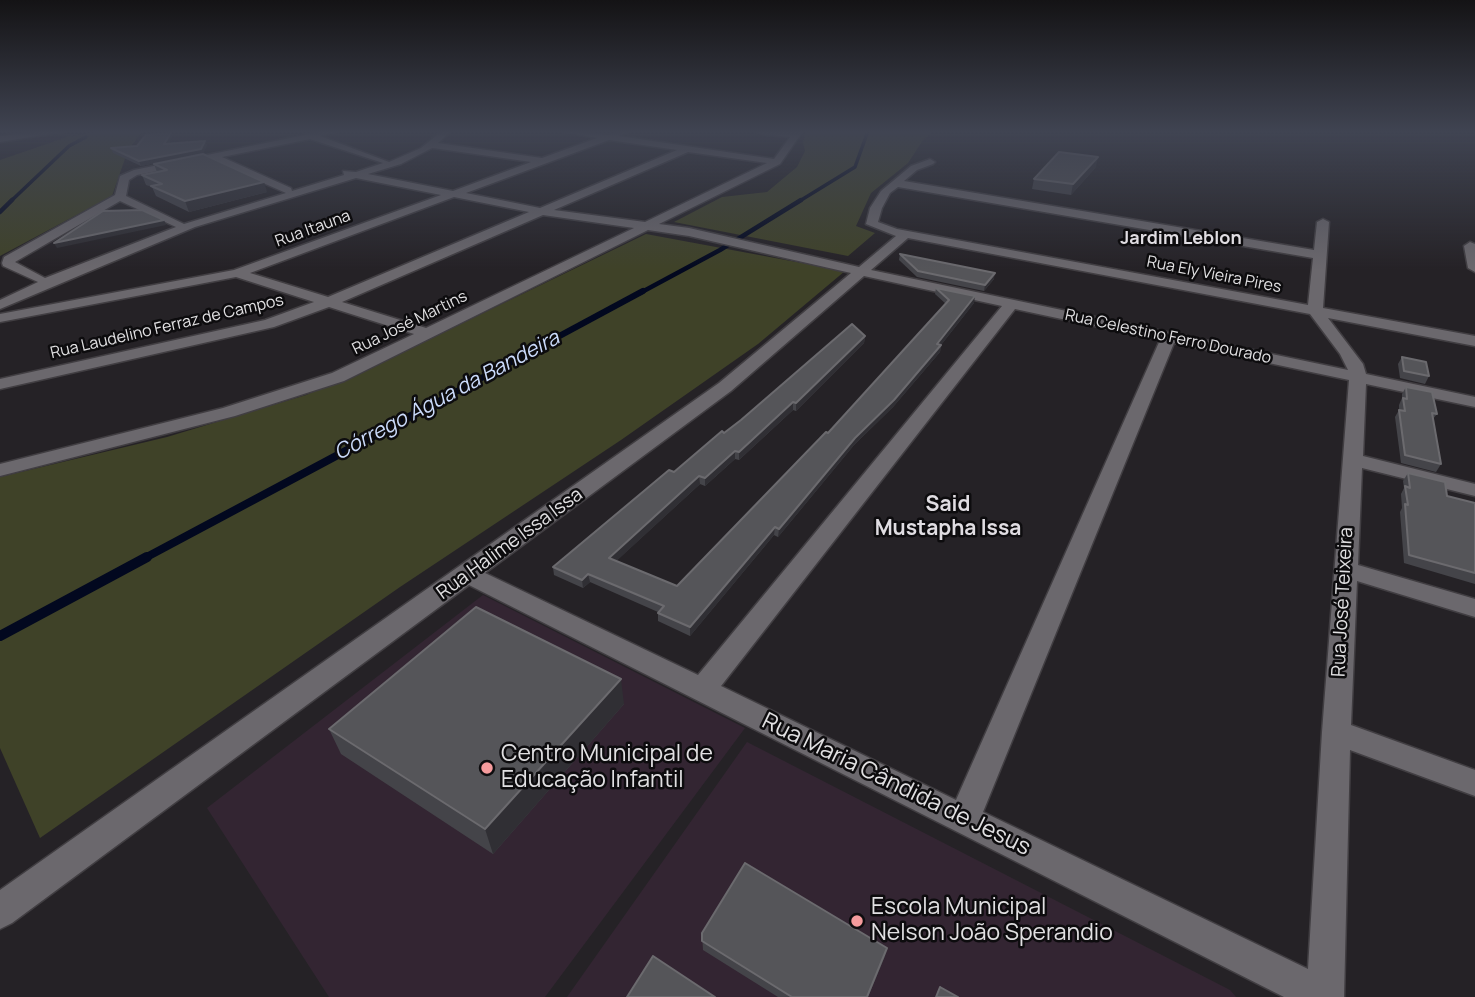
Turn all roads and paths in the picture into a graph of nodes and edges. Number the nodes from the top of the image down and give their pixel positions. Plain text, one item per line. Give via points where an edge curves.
1 (125, 178) edge
2 (259, 178) edge
3 (337, 178) edge
4 (339, 178) edge
5 (371, 178) edge
6 (498, 178) edge
7 (619, 178) edge
8 (745, 178) edge
9 (902, 178) edge
10 (895, 183) junction
11 (287, 190) junction
12 (457, 193) junction
13 (120, 197) junction
14 (540, 211) junction
15 (659, 220) junction
16 (1323, 222) dead end
17 (178, 224) junction
18 (645, 227) junction
19 (689, 232) junction
20 (906, 234) junction
21 (1470, 246) dead end
22 (1321, 254) junction
23 (1475, 268) edge
24 (862, 272) junction
25 (237, 273) junction
26 (38, 278) junction
27 (0, 295) edge
28 (331, 301) junction
29 (1012, 304) junction
30 (0, 305) edge
31 (1315, 312) junction
32 (0, 318) edge
33 (429, 334) junction
34 (1169, 336) junction
35 (1475, 341) edge
36 (1358, 377) junction
37 (0, 384) edge
38 (1475, 402) edge
39 (1352, 459) junction
40 (0, 470) edge
41 (1475, 490) edge
42 (1345, 569) junction
43 (468, 574) junction
44 (1475, 608) edge
45 (702, 690) junction
46 (1336, 732) junction
47 (1475, 783) edge
48 (964, 819) junction
49 (0, 911) edge
50 (1324, 997) edge

1 - 13 street
2 - 11 street
3 - 11 street
4 - 30 street via 191,225
5 - 12 street
6 - 12 street, Rua Itauna
7 - 14 street, Rua Laudelino Ferraz de Campos
8 - 15 street, Rua José Martins
9 - 10 street
10 - 20 street via 872,220 875,227
10 - 22 street
11 - 17 street
12 - 14 street
12 - 25 street, Rua Itauna
13 - 17 street
13 - 26 street via 9,260
14 - 18 street
14 - 28 street, Rua Laudelino Ferraz de Campos
15 - 18 street, Rua José Martins
15 - 19 street
16 - 22 street
17 - 26 street
18 - 19 street
18 - 33 street, Rua José Martins
19 - 24 street, Rua Celestino Ferro Dourado
20 - 24 street, Rua Halime Issa Issa
20 - 31 street, Rua Ely Vieira Pires
21 - 23 street
22 - 31 street
24 - 29 street, Rua Celestino Ferro Dourado
24 - 43 street, Rua Halime Issa Issa via 726,387
25 - 28 street
25 - 32 street, Rua Itauna
26 - 27 street
28 - 33 street
28 - 37 street, Rua Laudelino Ferraz de Campos via 269,324
29 - 34 street, Rua Celestino Ferro Dourado
29 - 45 street
31 - 35 street, Rua Ely Vieira Pires
31 - 36 street via 1355,364
33 - 40 street, Rua José Martins via 338,377 270,400
34 - 36 street, Rua Celestino Ferro Dourado
34 - 48 street
36 - 38 street, Rua Celestino Ferro Dourado
36 - 39 street, Rua José Teixeira
39 - 41 street
39 - 42 street, Rua José Teixeira
42 - 44 street
42 - 46 street, Rua José Teixeira
43 - 45 street, Rua Maria Cândida de Jesus
43 - 49 street, Rua Halime Issa Issa
45 - 48 street, Rua Maria Cândida de Jesus
46 - 47 street
46 - 50 street, Rua José Teixeira
48 - 50 street, Rua Maria Cândida de Jesus

